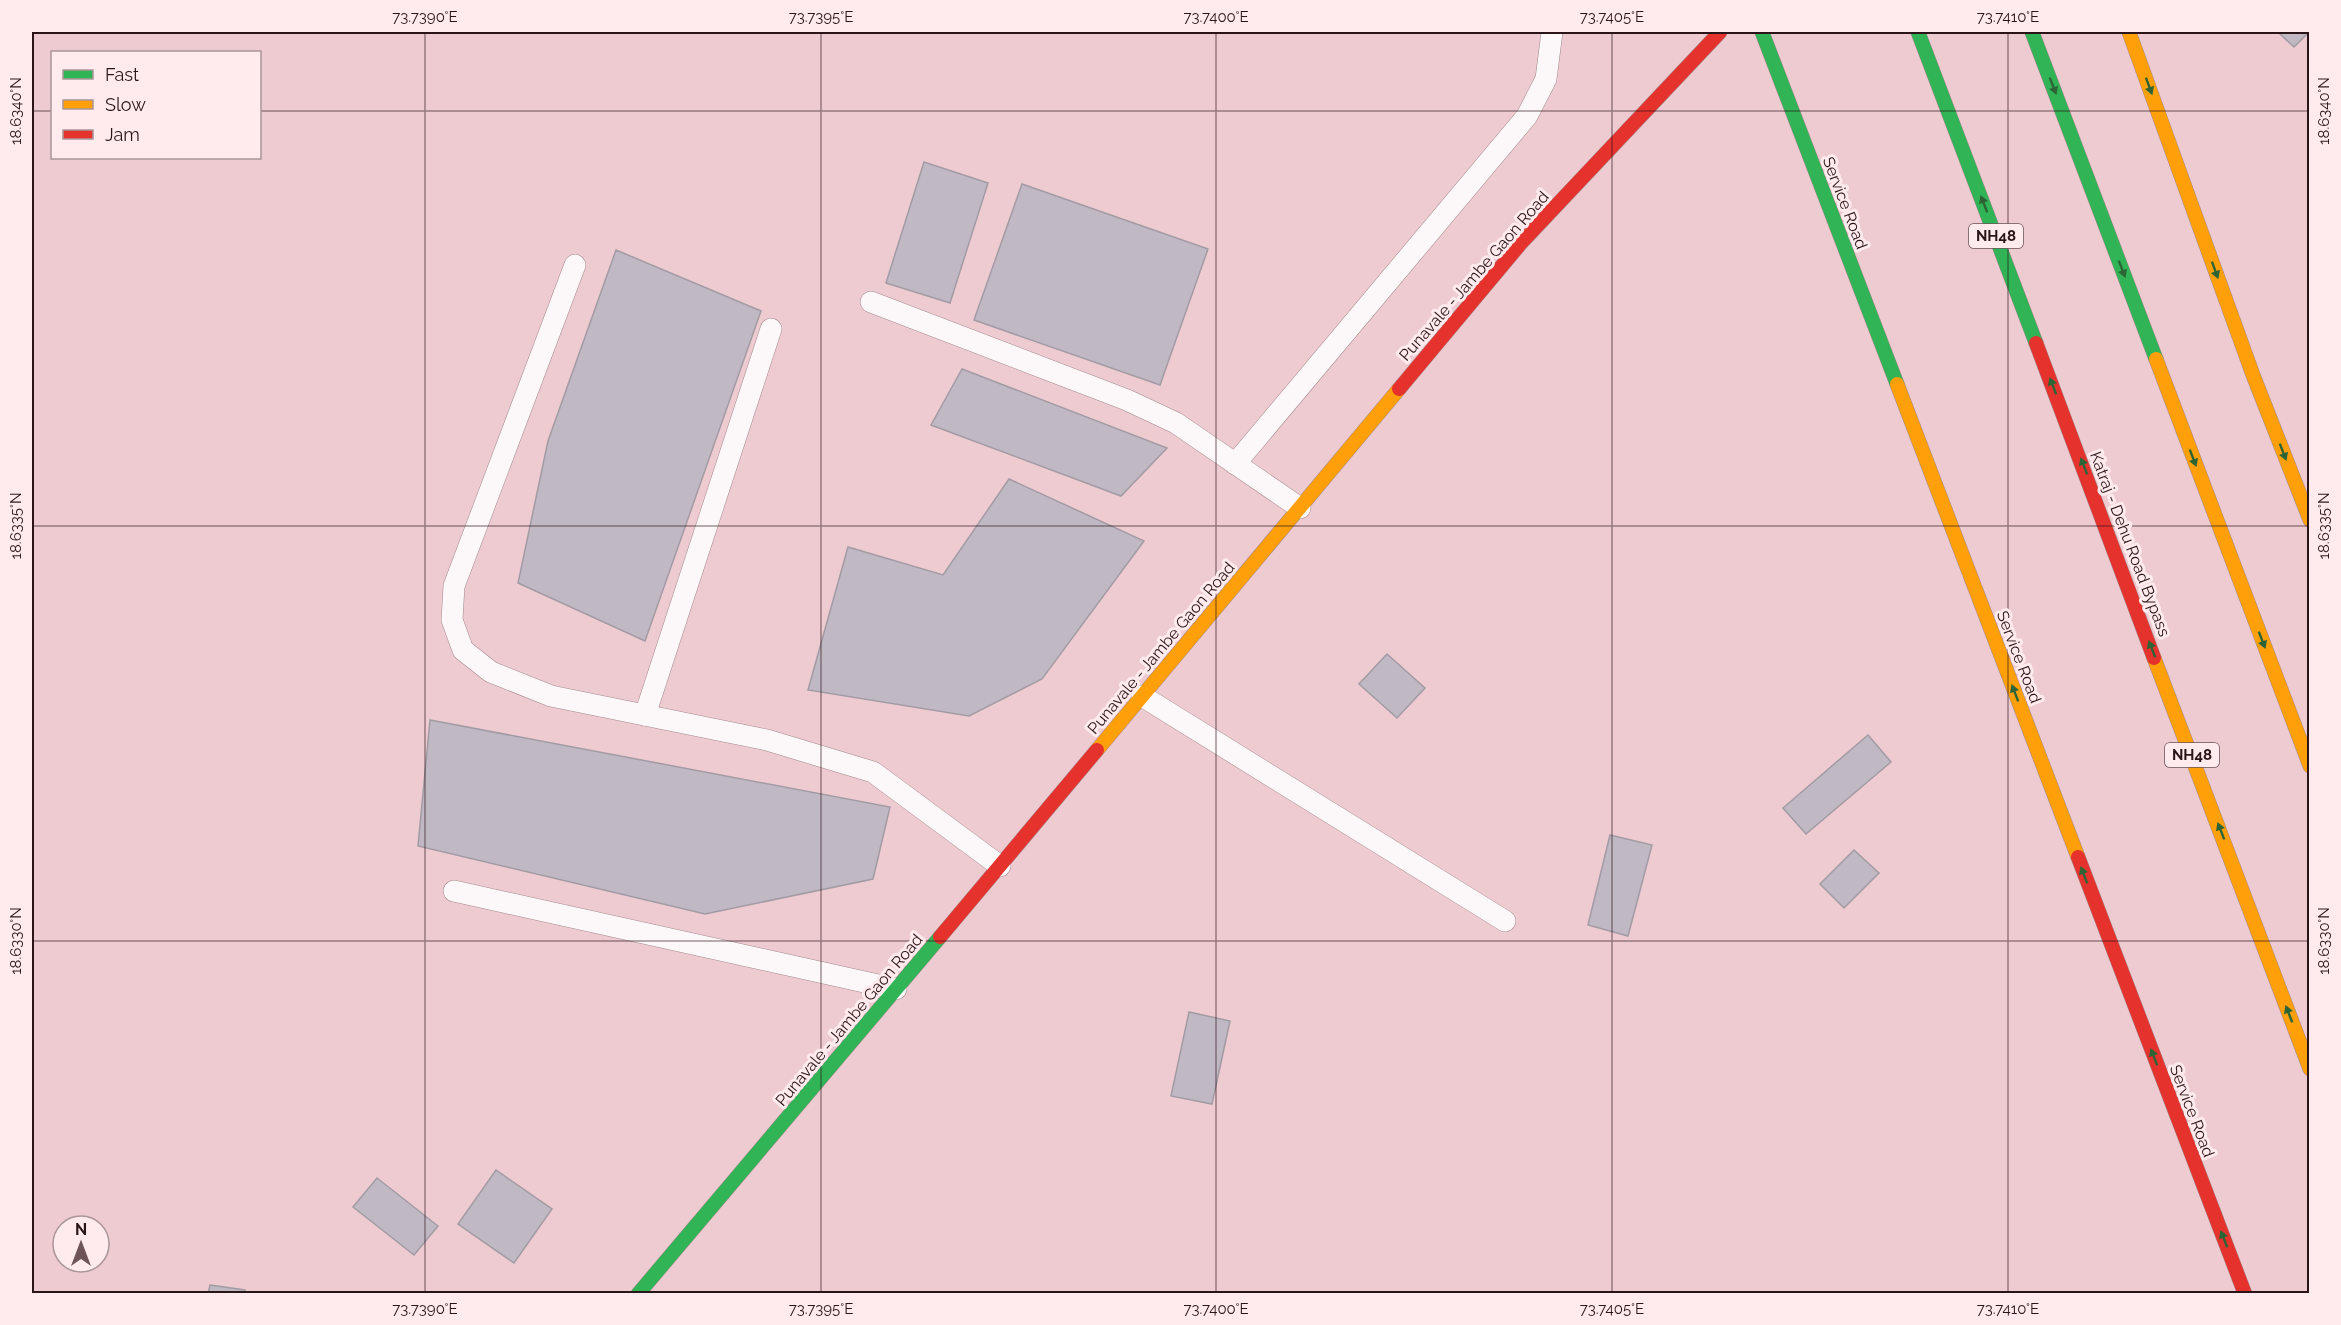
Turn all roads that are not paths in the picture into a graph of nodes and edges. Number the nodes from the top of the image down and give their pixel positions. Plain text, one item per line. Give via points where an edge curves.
1 (1552, 32) edge
2 (1720, 32) edge
3 (1762, 32) edge
4 (1918, 32) edge
5 (2032, 32) edge
6 (2129, 32) edge
7 (575, 265) dead end
8 (871, 302) dead end
9 (771, 329) dead end
10 (1235, 464) junction
11 (1300, 507) junction
12 (2310, 520) edge
13 (1142, 696) junction
14 (645, 715) junction
15 (2310, 766) edge
16 (1000, 866) junction
17 (454, 891) dead end
18 (1505, 921) dead end
19 (896, 989) junction
20 (2310, 1069) edge
21 (638, 1293) edge
22 (2245, 1293) edge

1 - 10 lane via 1546,79 1527,116
2 - 11 main road, Punavale - Jambe Gaon Road via 1521,243
22 -> 3 main road, Service Road
20 -> 4 main road, Katraj - Dehu Road Bypass / NH48
5 -> 15 main road
6 -> 12 main road via 2253,375
7 - 14 lane via 454,586 452,620 463,650 491,672 551,696
8 - 10 lane via 1127,400 1176,423
9 - 14 lane
10 - 11 lane
11 - 13 main road, Punavale - Jambe Gaon Road
13 - 16 main road, Punavale - Jambe Gaon Road
13 - 18 lane
14 - 16 lane via 767,740 873,771
16 - 19 main road, Punavale - Jambe Gaon Road
17 - 19 lane
19 - 21 main road, Punavale - Jambe Gaon Road

